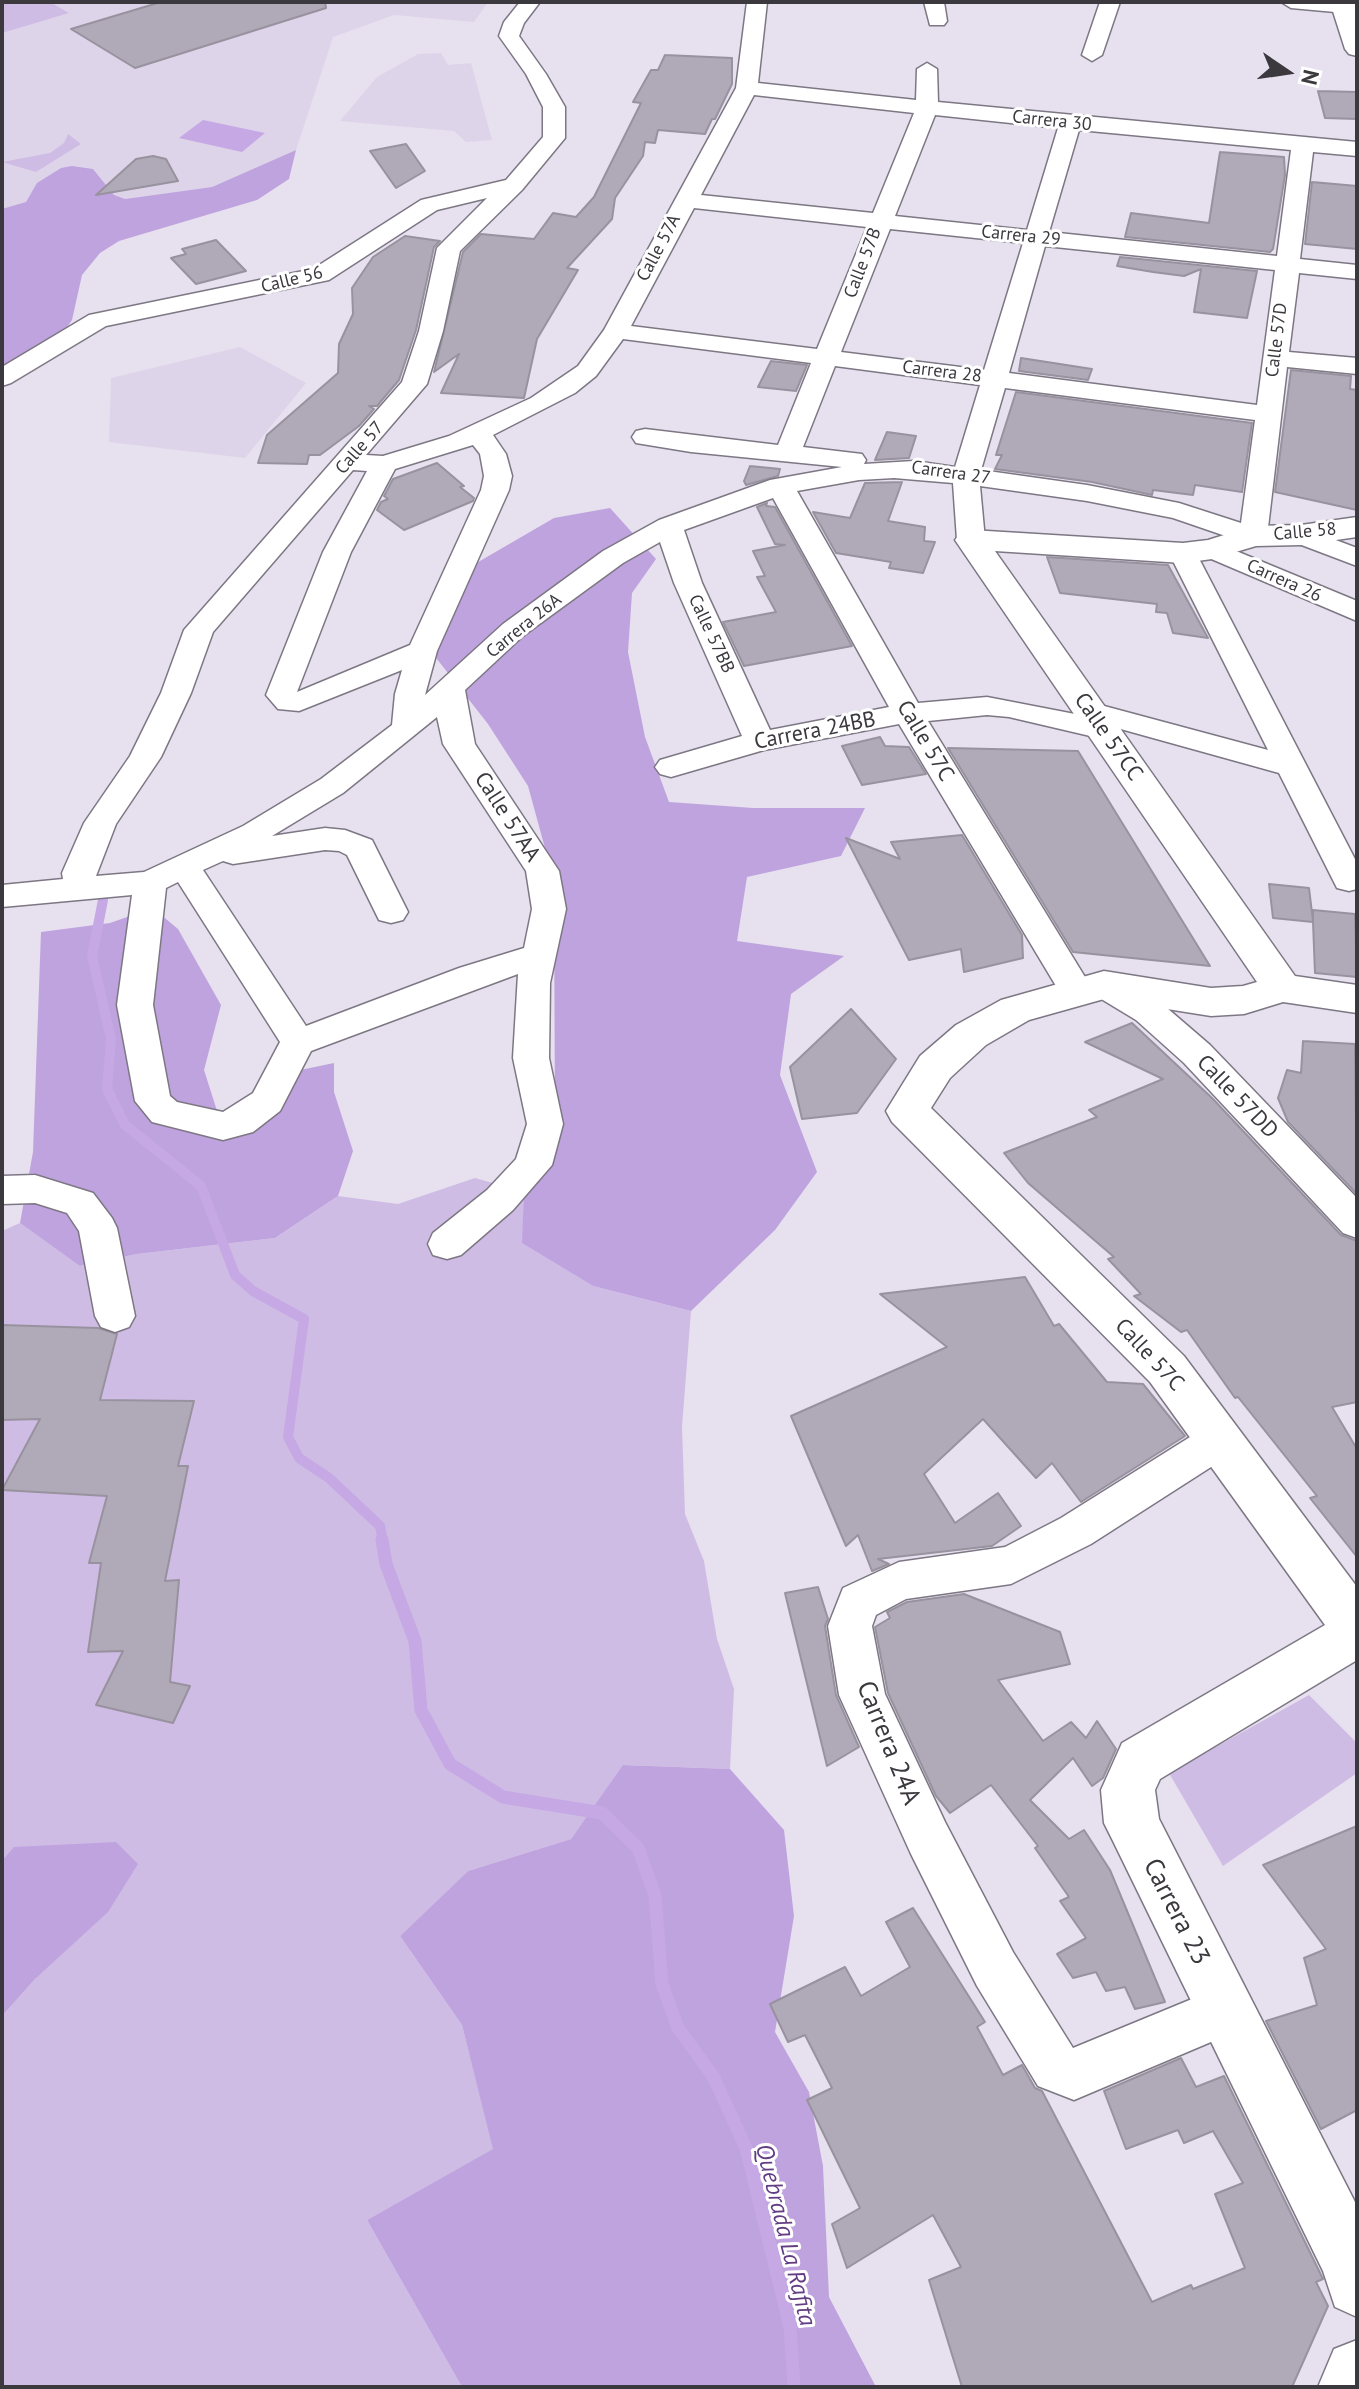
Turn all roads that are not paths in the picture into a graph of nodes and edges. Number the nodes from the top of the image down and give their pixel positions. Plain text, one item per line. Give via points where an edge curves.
1 (530, 2) edge
2 (757, 2) edge
3 (1110, 2) edge
4 (1291, 2) edge
5 (1347, 6) edge
6 (1357, 49) edge
7 (1092, 55) dead end
8 (927, 69) dead end
9 (747, 88) junction
10 (927, 108) junction
11 (1070, 123) junction
12 (1303, 145) junction
13 (1357, 149) edge
14 (514, 185) junction
15 (684, 200) junction
16 (880, 220) junction
17 (1038, 238) junction
18 (1286, 264) junction
19 (1357, 272) edge
20 (616, 331) junction
21 (827, 357) junction
22 (1275, 358) junction
23 (1357, 366) edge
24 (995, 378) junction
25 (5, 385) edge
26 (1268, 414) junction
27 (478, 433) junction
28 (645, 437) dead end
29 (787, 454) junction
30 (348, 462) junction
31 (384, 464) junction
32 (953, 474) junction
33 (780, 486) junction
34 (669, 526) junction
35 (1357, 527) edge
36 (1301, 535) junction
37 (1253, 536) junction
38 (971, 540) junction
39 (1198, 551) junction
40 (1357, 558) edge
41 (1357, 612) edge
42 (422, 651) junction
43 (450, 688) junction
44 (908, 713) junction
45 (1098, 721) junction
46 (407, 728) junction
47 (760, 741) junction
48 (671, 767) dead end
49 (1292, 767) junction
50 (196, 862) junction
51 (1349, 880) dead end
52 (150, 882) junction
53 (81, 890) junction
54 (2, 896) edge
55 (391, 912) dead end
56 (539, 955) junction
57 (1282, 988) junction
58 (1090, 989) junction
59 (1357, 999) edge
60 (298, 1042) junction
61 (2, 1190) edge
62 (1357, 1223) edge
63 (447, 1244) dead end
64 (115, 1316) dead end
65 (1221, 1439) junction
66 (1357, 1631) edge
67 (1226, 2010) junction
68 (1357, 2285) edge
69 (1357, 2372) edge
70 (1351, 2387) edge

1 - 14 street, Calle 57 via 509,36 554,107 554,138
2 - 9 street, Calle 57A
3 - 7 street
4 - 5 street
5 - 6 street
8 - 10 street, Calle 57B
9 - 10 street, Carrera 30
9 - 15 street, Calle 57A
10 - 11 street, Carrera 30
10 - 16 street, Calle 57B
11 - 12 street, Carrera 30
11 - 17 street
12 - 13 street, Carrera 30
12 - 18 street, Calle 57D
14 - 25 street, Calle 56 via 429,205 321,275 98,320
14 - 30 street, Calle 57 via 449,248 414,384
15 - 16 street, Carrera 29
15 - 20 street, Calle 57A
16 - 17 street, Carrera 29
16 - 21 street, Calle 57B
17 - 18 street, Carrera 29
17 - 24 street
18 - 19 street, Carrera 29
18 - 22 street, Calle 57D
20 - 21 street, Carrera 28
20 - 27 street, Calle 57A via 587,371 566,388
21 - 24 street, Carrera 28
21 - 29 street, Calle 57B
22 - 23 street
22 - 26 street, Calle 57D
24 - 26 street, Carrera 28
24 - 32 street
26 - 37 street, Calle 57D
27 - 31 street, Calle 57A
27 - 42 street via 496,463 495,490
28 - 29 street, Carrera 27
29 - 32 street, Carrera 27
30 - 31 street, Calle 57A
30 - 53 street, Calle 57 via 199,630 145,757 100,823 79,873
31 - 42 street, Calle 57 via 337,552 281,695 289,702 311,698
32 - 33 street, Carrera 26A via 859,472
32 - 37 street, Carrera 27 via 1179,511
32 - 38 street
33 - 34 street, Carrera 26A
33 - 44 street, Calle 57C
34 - 43 street, Carrera 26A via 600,566 513,630
34 - 47 street, Calle 57BB via 688,583
35 - 36 street, Calle 58
36 - 37 street, Calle 58
36 - 40 street
37 - 39 street
38 - 39 street
38 - 45 street, Calle 57CC
39 - 41 street, Carrera 26
39 - 49 street
42 - 46 street
43 - 46 street, Carrera 26A
43 - 56 street, Calle 57AA via 459,744 542,871 549,909
44 - 45 street, Carrera 24BB via 987,706
44 - 47 street, Carrera 24BB
44 - 58 street, Calle 57C
45 - 49 street, Carrera 24BB
45 - 57 street, Calle 57CC
46 - 50 street, Carrera 26A via 332,786
47 - 48 street, Carrera 24BB
49 - 51 street
50 - 52 street, Carrera 26A
50 - 55 street via 325,839 345,841 360,848
50 - 60 street
52 - 53 street, Carrera 26A
52 - 60 street via 135,1005 153,1101 165,1113 223,1126 240,1122 267,1102
53 - 54 street, Carrera 26A
56 - 60 street
56 - 63 street, Calle 57AA via 531,1058 545,1124 533,1165
57 - 58 street via 1244,1000 1211,1002
57 - 59 street
58 - 62 street, Calle 57DD via 1148,1011 1197,1054
58 - 65 street, Calle 57C via 1015,1010 971,1035 935,1067 907,1111 1167,1369
61 - 64 street via 35,1189 80,1203 98,1228
65 - 66 street, Calle 57C
65 - 67 street, Carrera 24A via 1076,1531 1011,1565 899,1581 859,1602 850,1626 862,1695 928,1838 995,1969 1056,2068 1074,2074
66 - 67 street, Carrera 23 via 1141,1761 1128,1790 1132,1823
67 - 68 street, Carrera 23 via 1354,2266
69 - 70 street

